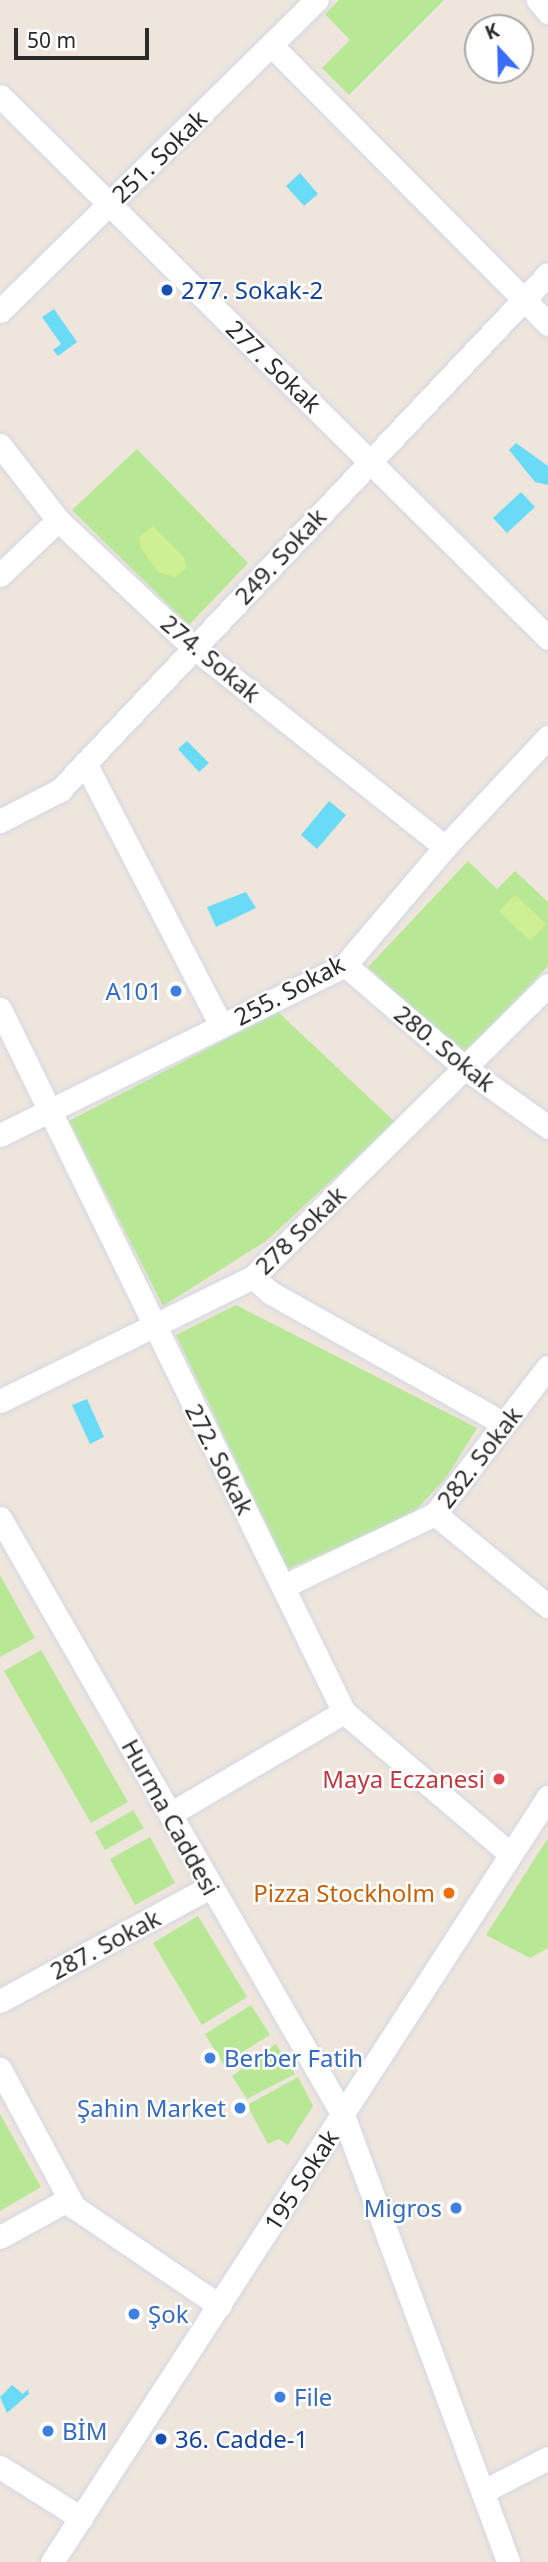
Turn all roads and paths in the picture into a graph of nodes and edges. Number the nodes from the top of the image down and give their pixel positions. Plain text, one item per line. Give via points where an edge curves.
1 (317, 0) edge
2 (538, 0) edge
3 (548, 12) edge
4 (272, 46) junction
5 (0, 96) edge
6 (108, 207) junction
7 (548, 274) edge
8 (523, 300) junction
9 (0, 311) edge
10 (548, 324) edge
11 (0, 445) edge
12 (371, 460) junction
13 (58, 520) junction
14 (0, 575) edge
15 (548, 638) edge
16 (193, 648) junction
17 (548, 737) edge
18 (85, 763) junction
19 (0, 821) edge
20 (445, 847) junction
21 (345, 965) junction
22 (548, 985) edge
23 (0, 1009) edge
24 (221, 1025) junction
25 (465, 1069) junction
26 (50, 1109) junction
27 (548, 1126) edge
28 (0, 1135) edge
29 (253, 1277) junction
30 (152, 1325) junction
31 (548, 1367) edge
32 (0, 1402) edge
33 (504, 1424) junction
34 (435, 1514) junction
35 (0, 1518) edge
36 (284, 1586) junction
37 (548, 1606) edge
38 (344, 1712) junction
39 (548, 1797) edge
40 (170, 1814) junction
41 (510, 1854) junction
42 (210, 1887) junction
43 (0, 2001) edge
44 (0, 2069) edge
45 (343, 2115) junction
46 (69, 2199) junction
47 (0, 2237) edge
48 (220, 2306) junction
49 (548, 2458) edge
50 (0, 2467) edge
51 (484, 2491) junction
52 (81, 2518) junction
53 (52, 2562) edge
54 (508, 2562) edge

1 - 4 street, 251. Sokak
2 - 3 street
4 - 6 street, 251. Sokak
4 - 8 street
5 - 6 street, 277. Sokak
6 - 9 street, 251. Sokak
6 - 12 street, 277. Sokak
7 - 8 street, 249. Sokak
8 - 10 street
8 - 12 street, 249. Sokak
11 - 13 street, 274. Sokak
12 - 15 street, 277. Sokak
12 - 16 street, 249. Sokak
13 - 14 street
13 - 16 street, 274. Sokak
16 - 18 street, 249. Sokak
16 - 20 street, 274. Sokak
17 - 20 street, 255. Sokak
18 - 19 street, 249. Sokak via 60,790
18 - 24 street
20 - 21 street, 255. Sokak
21 - 24 street, 255. Sokak
21 - 25 street, 280. Sokak
22 - 25 street, 278 Sokak
23 - 26 street, 272. Sokak
24 - 26 street, 255. Sokak
25 - 27 street, 280. Sokak
25 - 29 street, 278 Sokak
26 - 28 street, 255. Sokak
26 - 30 street, 272. Sokak
29 - 30 street, 278 Sokak
29 - 33 street via 271,1293
30 - 32 street, 278 Sokak
30 - 36 street, 272. Sokak
31 - 33 street, 282. Sokak
33 - 34 street, 282. Sokak
34 - 36 street, 282. Sokak
34 - 37 street
35 - 40 street, Hurma Caddesi
36 - 38 street, 272. Sokak
38 - 40 street
38 - 41 street, 272. Sokak
39 - 41 street, 195 Sokak
40 - 42 street, Hurma Caddesi
41 - 45 street, 195 Sokak
42 - 43 street, 287. Sokak
42 - 45 street, Hurma Caddesi
44 - 46 street
45 - 48 street, 195 Sokak
45 - 51 street, Hurma Caddesi
46 - 47 street
46 - 48 street via 74,2207
48 - 52 street, 195 Sokak
49 - 51 street
50 - 52 street
51 - 54 street, Hurma Caddesi
52 - 53 street, 195 Sokak

